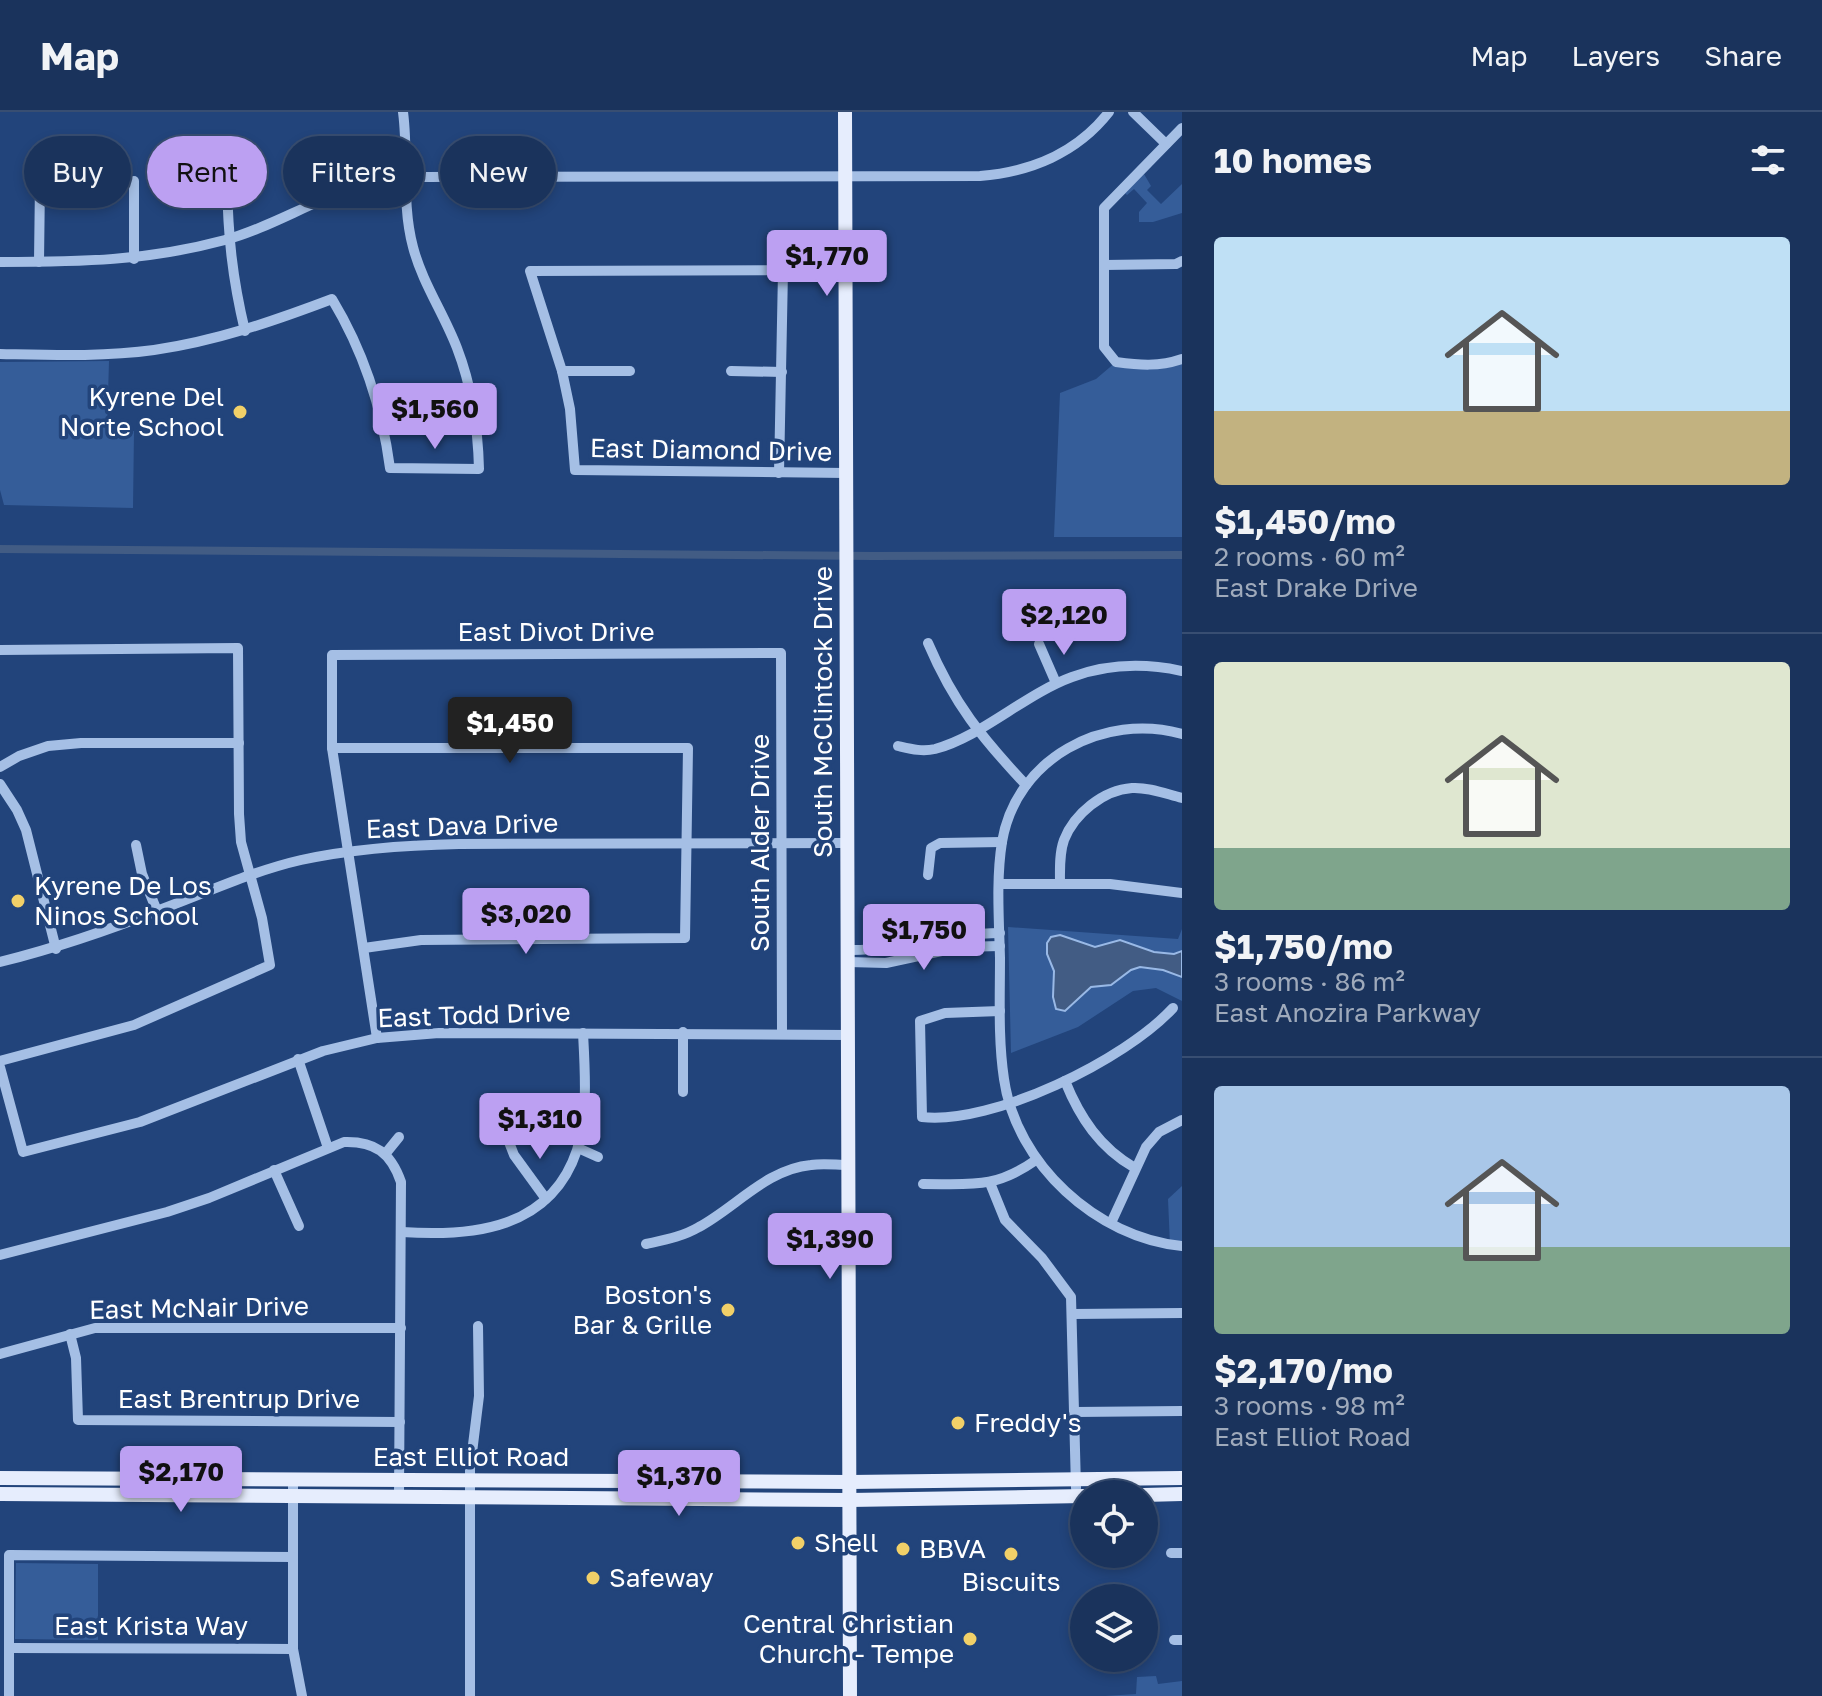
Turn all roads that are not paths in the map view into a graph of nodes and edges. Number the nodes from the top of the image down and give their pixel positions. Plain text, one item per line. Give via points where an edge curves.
1 (403, 112) edge
2 (845, 112) edge
3 (1109, 112) edge
4 (1133, 112) edge
5 (1182, 128) edge
6 (403, 136) edge
7 (1166, 144) junction
8 (845, 176) junction
9 (424, 179) edge
10 (134, 181) dead end
11 (40, 208) edge
12 (227, 208) edge
13 (304, 208) edge
14 (406, 208) edge
15 (228, 240) junction
16 (134, 259) junction
17 (1182, 261) edge
18 (0, 262) edge
19 (39, 262) junction
20 (1104, 265) junction
21 (846, 270) junction
22 (783, 271) junction
23 (245, 331) junction
24 (0, 354) edge
25 (1182, 359) edge
26 (562, 371) junction
27 (630, 371) dead end
28 (731, 371) dead end
29 (782, 372) junction
30 (779, 473) junction
31 (846, 473) junction
32 (928, 643) dead end
33 (1039, 644) dead end
34 (0, 650) edge
35 (781, 653) joint
36 (1182, 671) edge
37 (1056, 683) junction
38 (975, 730) junction
39 (1182, 734) edge
40 (239, 743) junction
41 (898, 746) dead end
42 (332, 748) junction
43 (0, 767) edge
44 (0, 784) edge
45 (1026, 785) junction
46 (1182, 798) edge
47 (1002, 842) junction
48 (782, 843) junction
49 (847, 843) junction
50 (688, 844) junction
51 (136, 845) dead end
52 (348, 852) junction
53 (250, 875) junction
54 (928, 875) dead end
55 (1000, 884) junction
56 (1060, 884) junction
57 (1182, 893) edge
58 (157, 911) junction
59 (1000, 933) junction
60 (1000, 946) junction
61 (364, 948) junction
62 (56, 949) junction
63 (848, 956) junction
64 (0, 962) edge
65 (1173, 1008) dead end
66 (1000, 1011) junction
67 (683, 1032) junction
68 (583, 1033) junction
69 (782, 1033) junction
70 (848, 1035) junction
71 (377, 1038) junction
72 (298, 1059) junction
73 (0, 1061) edge
74 (0, 1067) edge
75 (1065, 1081) junction
76 (683, 1092) dead end
77 (1010, 1103) junction
78 (1182, 1120) edge
79 (399, 1137) dead end
80 (507, 1137) dead end
81 (328, 1148) junction
82 (578, 1148) junction
83 (386, 1153) junction
84 (598, 1157) dead end
85 (1036, 1160) junction
86 (849, 1165) junction
87 (1135, 1168) junction
88 (274, 1170) junction
89 (990, 1183) junction
90 (923, 1184) dead end
91 (546, 1199) junction
92 (1111, 1223) junction
93 (299, 1226) dead end
94 (402, 1232) junction
95 (646, 1244) dead end
96 (1182, 1246) edge
97 (0, 1255) edge
98 (1182, 1313) edge
99 (1073, 1314) junction
100 (478, 1326) dead end
101 (401, 1328) junction
102 (70, 1334) junction
103 (0, 1354) edge
104 (1182, 1411) edge
105 (1075, 1412) junction
106 (400, 1422) junction
107 (0, 1478) edge
108 (1182, 1478) edge
109 (293, 1480) junction
110 (1079, 1480) edge
111 (1158, 1480) edge
112 (400, 1481) junction
113 (624, 1482) junction
114 (850, 1482) junction
115 (1070, 1488) edge
116 (1070, 1488) edge
117 (470, 1489) junction
118 (0, 1494) edge
119 (1182, 1494) edge
120 (1158, 1495) edge
121 (293, 1496) junction
122 (399, 1496) junction
123 (636, 1499) junction
124 (850, 1500) junction
125 (293, 1557) junction
126 (9, 1648) junction
127 (293, 1649) junction
128 (9, 1696) edge
129 (302, 1696) edge
130 (470, 1696) edge
131 (850, 1696) edge

1 - 6 street
2 - 8 main road, South McClintock Drive
3 - 8 street via 1075,144 1015,173
4 - 7 street
5 - 7 street
7 - 20 street via 1104,208
8 - 9 street
8 - 21 main road, South McClintock Drive
10 - 16 street
11 - 19 street
12 - 15 street
13 - 15 street
14 - 23 street via 413,248 457,348 470,392 479,469 390,468 379,404 332,299
15 - 16 street
15 - 23 street
16 - 19 street
17 - 20 street
18 - 19 street
20 - 25 street via 1104,347 1116,362 1143,366
21 - 22 street
21 - 31 main road, South McClintock Drive
22 - 26 street via 530,271
22 - 29 street
23 - 24 street via 153,350
26 - 27 street
26 - 30 street, East Diamond Drive via 575,470
28 - 29 street
29 - 30 street
30 - 31 street, East Diamond Drive
31 - 49 main road, South McClintock Drive
32 - 38 street
33 - 37 street
34 - 40 street via 238,648
35 - 42 street, East Divot Drive via 332,655
35 - 48 street, South Alder Drive
36 - 37 street via 1121,666
37 - 38 street
38 - 41 street via 934,749
38 - 45 street
39 - 45 street via 1131,728 1088,738 1044,764
40 - 43 street via 48,746
40 - 53 street via 241,842
42 - 50 street via 688,748
42 - 52 street
44 - 62 street via 26,830
45 - 47 street
46 - 56 street via 1131,788 1091,804 1065,840
47 - 54 street via 940,843 931,848
47 - 55 street
48 - 49 street, East Dava Drive
48 - 50 street, East Dava Drive
48 - 69 street, South Alder Drive
49 - 63 main road, South McClintock Drive
50 - 52 street, East Dava Drive via 459,844
50 - 61 street via 685,938 421,940
51 - 58 street
52 - 53 street, East Dava Drive
52 - 61 street
53 - 58 street, East Dava Drive
53 - 73 street via 270,965 134,1025
55 - 56 street
55 - 59 street
56 - 57 street
58 - 62 street, East Dava Drive
59 - 60 street
59 - 63 street via 960,934
60 - 63 street via 960,947 886,963
60 - 66 street
61 - 71 street
62 - 64 street, East Dava Drive
63 - 70 main road, South McClintock Drive
65 - 75 street via 1157,1026
66 - 77 street
66 - 77 street via 945,1013 920,1021 922,1117 961,1117
67 - 68 street, East Todd Drive
67 - 69 street, East Todd Drive
67 - 76 street
68 - 71 street, East Todd Drive
68 - 82 street
69 - 70 street, East Todd Drive
70 - 86 main road, South McClintock Drive
71 - 72 street, East Todd Drive
72 - 74 street, East Todd Drive via 140,1122 23,1152
72 - 81 street
75 - 77 street
75 - 87 street via 1085,1123 1116,1157
77 - 85 street
78 - 87 street via 1159,1132
79 - 83 street
80 - 91 street
81 - 83 street via 360,1141
81 - 88 street
82 - 84 street
82 - 91 street via 569,1170
83 - 94 street via 401,1182
85 - 89 street
85 - 92 street via 1082,1205
86 - 95 street via 810,1164 784,1172 699,1228
86 - 114 main road, South McClintock Drive
87 - 92 street
88 - 93 street
88 - 97 street via 167,1212
89 - 90 street
89 - 99 street via 1005,1220 1061,1281
91 - 94 street via 500,1227
92 - 96 street
94 - 101 street
98 - 99 street
99 - 105 street
100 - 117 street via 479,1396
101 - 102 street, East McNair Drive via 125,1326
101 - 106 street
102 - 103 street, East McNair Drive
102 - 106 street, East Brentrup Drive via 78,1420
104 - 105 street
105 - 110 street
106 - 112 street
107 - 109 main road, East Elliot Road
108 - 111 main road, East Elliot Road
109 - 112 main road, East Elliot Road
109 - 121 street
112 - 117 main road, East Elliot Road
112 - 122 street
113 - 114 main road, East Elliot Road
113 - 117 main road, East Elliot Road
113 - 123 main road
114 - 115 main road, East Elliot Road
114 - 124 main road, South McClintock Drive
116 - 124 main road, East Elliot Road
117 - 122 main road, East Elliot Road
117 - 123 main road, East Elliot Road
117 - 130 street
118 - 121 main road, East Elliot Road
119 - 120 main road
121 - 122 main road, East Elliot Road
121 - 125 street
123 - 124 main road, East Elliot Road
124 - 131 main road, South McClintock Drive
125 - 126 street via 9,1555
125 - 127 street
126 - 127 street, East Krista Way
126 - 128 street
127 - 129 street

